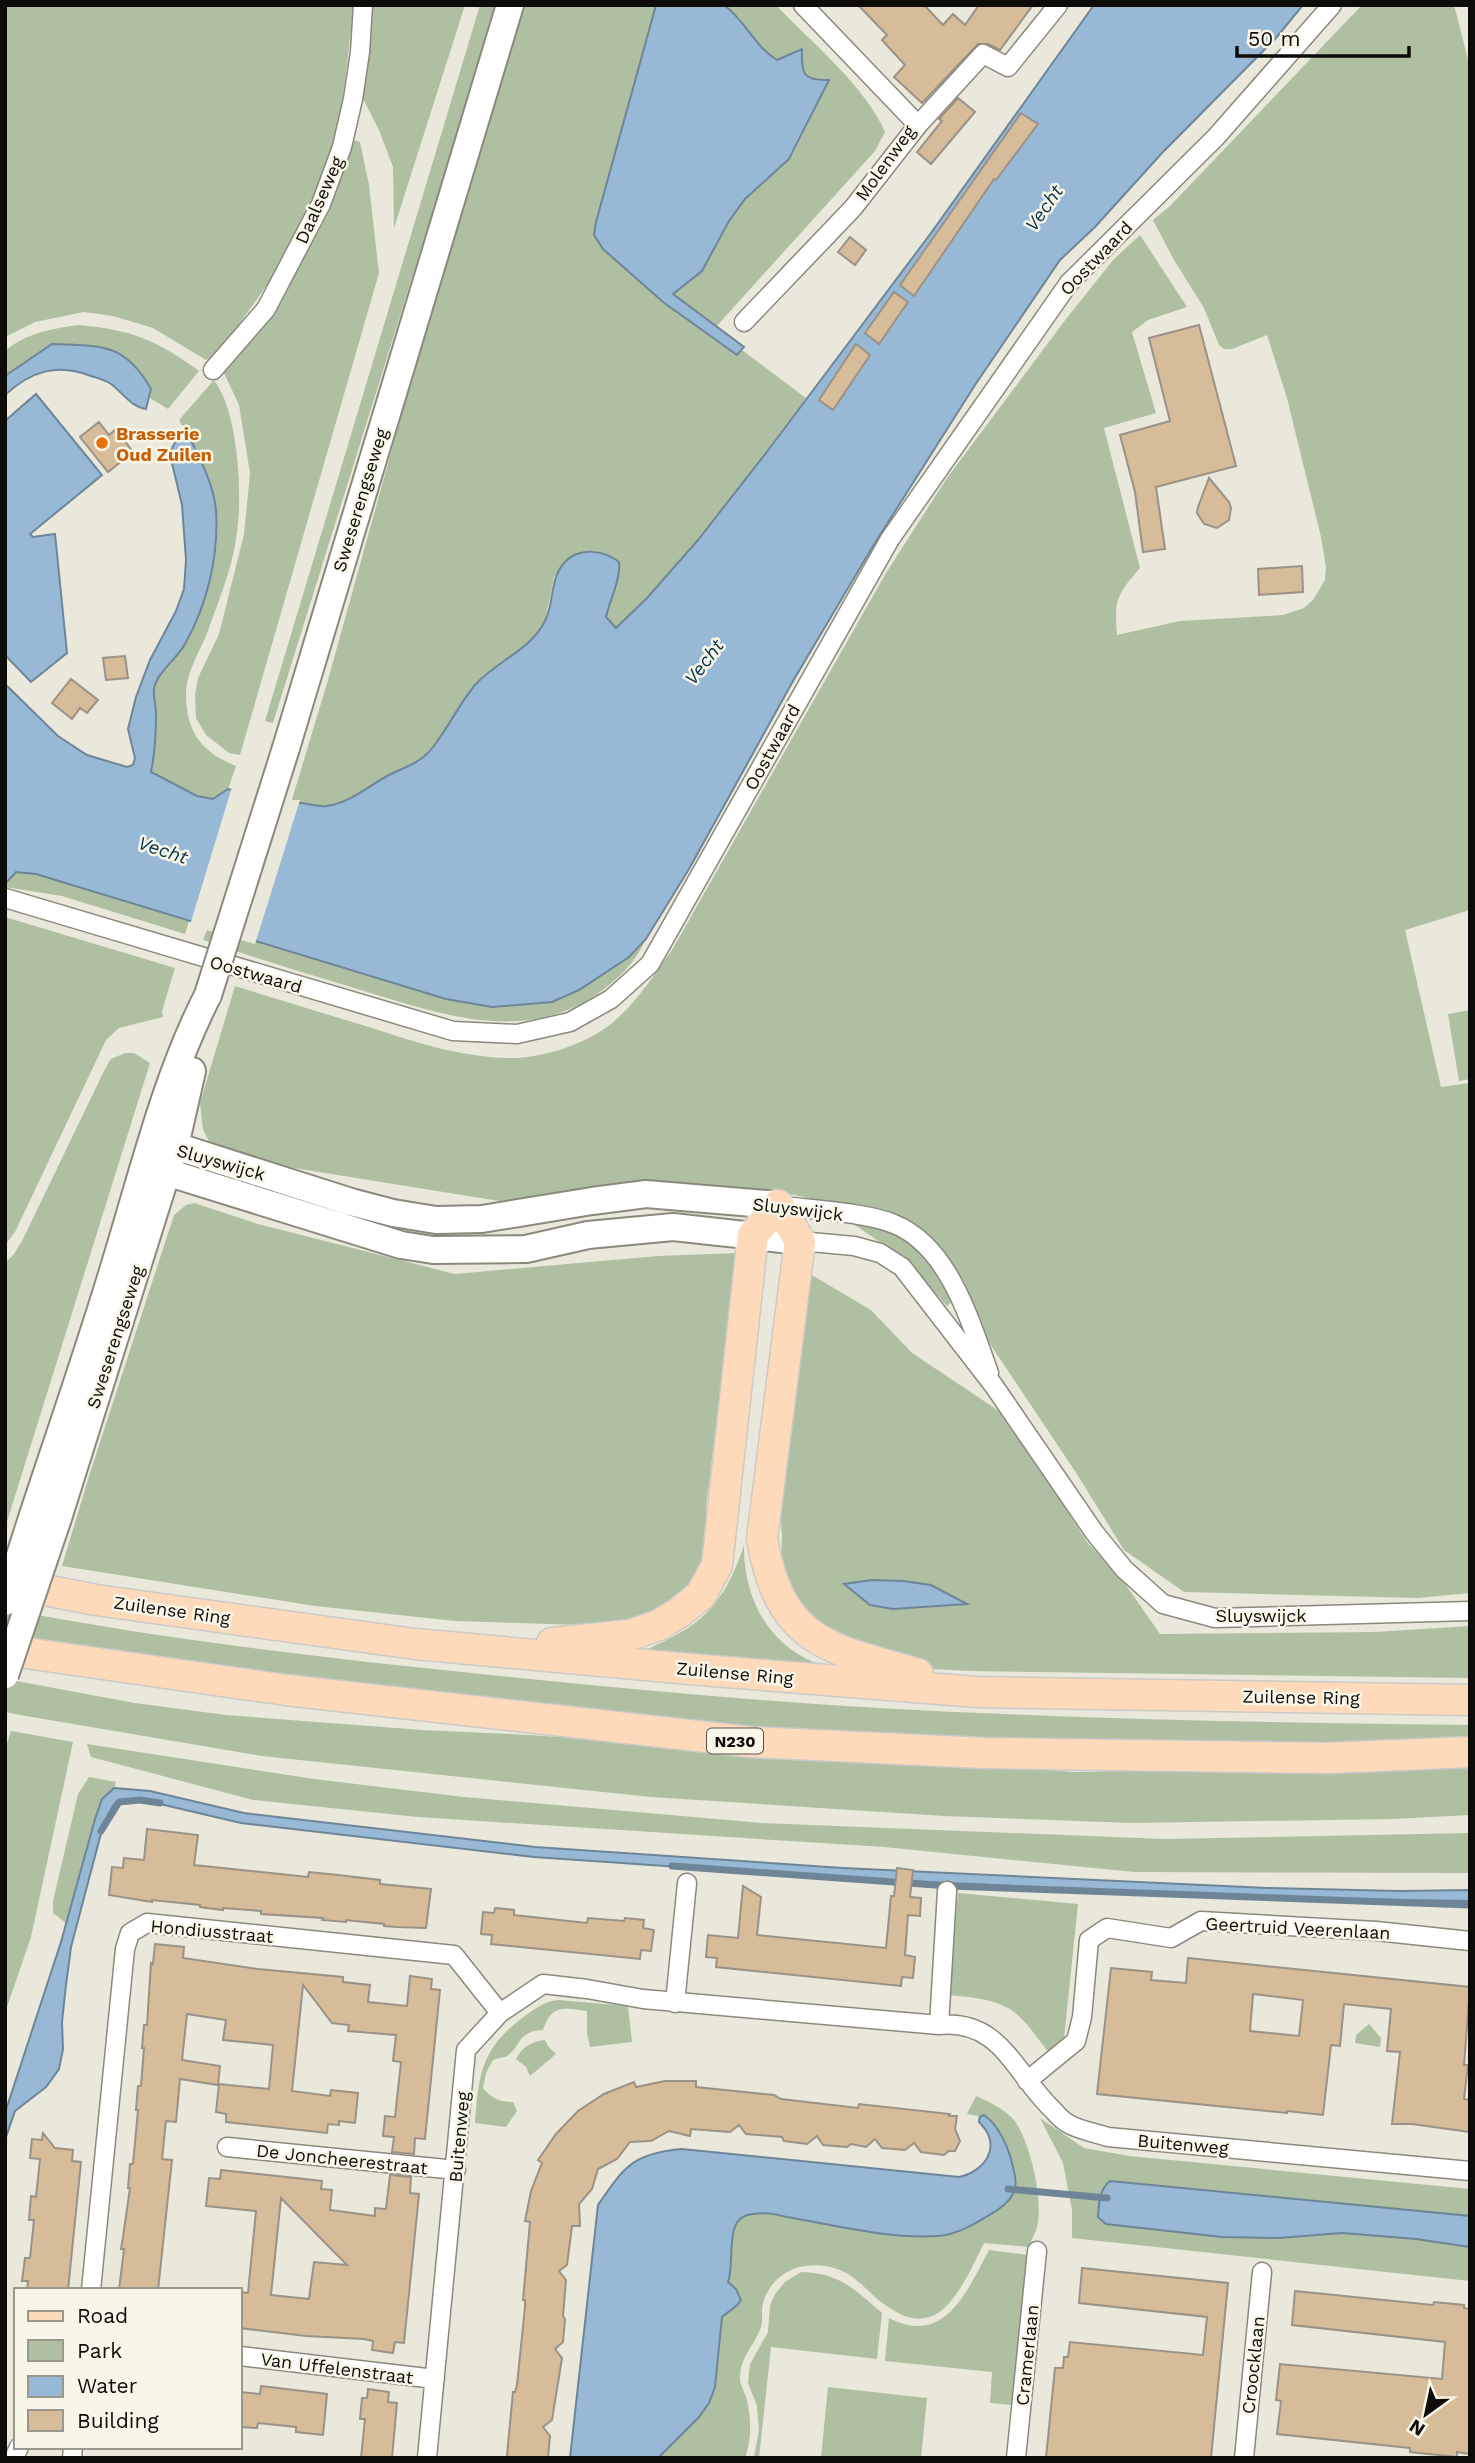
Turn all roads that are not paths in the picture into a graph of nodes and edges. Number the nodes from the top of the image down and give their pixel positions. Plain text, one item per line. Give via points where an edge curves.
1 (363, 5) edge
2 (510, 5) edge
3 (803, 5) edge
4 (1058, 5) edge
5 (1332, 5) edge
6 (918, 125) junction
7 (744, 322) dead end
8 (213, 370) dead end
9 (7, 899) edge
10 (208, 995) junction
11 (175, 1146) junction
12 (157, 1163) junction
13 (778, 1205) junction
14 (753, 1235) junction
15 (800, 1241) junction
16 (994, 1386) junction
17 (46, 1516) junction
18 (5, 1582) edge
19 (5, 1602) edge
20 (1470, 1611) edge
21 (415, 1644) junction
22 (5, 1650) edge
23 (5, 1675) edge
24 (977, 1692) junction
25 (1470, 1700) edge
26 (1470, 1752) edge
27 (687, 1883) dead end
28 (947, 1891) dead end
29 (1470, 1941) edge
30 (675, 2003) junction
31 (500, 2013) junction
32 (939, 2025) junction
33 (1027, 2081) junction
34 (227, 2147) dead end
35 (456, 2170) junction
36 (1470, 2171) edge
37 (1037, 2252) dead end
38 (1262, 2272) dead end
39 (91, 2288) edge
40 (242, 2356) edge
41 (435, 2379) junction
42 (426, 2458) edge
43 (1016, 2458) edge
44 (1244, 2458) edge

1 - 8 street, Daalseweg via 350,111 321,204 266,309
2 - 10 main road, Sweserengseweg, bridge
3 - 6 street, Molenweg
4 - 6 street via 1009,67 983,54
5 - 9 street, Oostwaard via 1216,137 1069,283 890,539 650,964 611,999 570,1022 517,1034 453,1031
6 - 7 street, Molenweg via 853,208
10 - 11 main road, Sweserengseweg
10 - 12 main road, Sweserengseweg via 192,1026
11 - 12 main road, Sweserengseweg
11 - 13 main road, Sluyswijck via 351,1202 436,1220 482,1219 646,1194
12 - 14 main road, Sluyswijck via 401,1245 433,1250 526,1249 588,1235 673,1227
12 - 17 main road, Sweserengseweg
13 - 14 main road
13 - 15 main road
13 - 16 street, Sluyswijck via 894,1223 921,1239 942,1263
14 - 15 main road, Sluyswijck
14 - 21 main road via 717,1565 701,1595 659,1625 630,1635 551,1643
15 - 16 street, Sluyswijck via 854,1246 902,1267
15 - 24 main road via 762,1539 778,1597 792,1619 813,1637 843,1652
16 - 20 street, Sluyswijck via 1094,1532 1124,1569 1163,1604 1214,1618
17 - 19 main road, Sweserengseweg, bridge
17 - 23 main road, Sweserengseweg, bridge
18 - 21 main road, Zuilense Ring via 96,1600
21 - 24 main road, Zuilense Ring
22 - 26 main road, N230 via 286,1690 751,1742 984,1753 1288,1758
24 - 25 main road, Zuilense Ring
27 - 30 street
28 - 32 street
29 - 33 street, Geertruid Veerenlaan via 1201,1921 1171,1938 1107,1928 1089,1940 1076,2041
30 - 31 street, Buitenweg via 543,1984
30 - 32 street, Buitenweg
31 - 35 street, Buitenweg via 466,2050
31 - 39 street, Hondiusstraat via 454,1955 147,1923 130,1933
32 - 33 street, Buitenweg via 978,2030 997,2041
33 - 36 street, Buitenweg via 1067,2123 1108,2137
34 - 35 street, De Joncheerestraat
35 - 41 street, Buitenweg
37 - 43 street, Cramerlaan
38 - 44 street, Croocklaan
40 - 41 street, Van Uffelenstraat
41 - 42 street, Buitenweg

